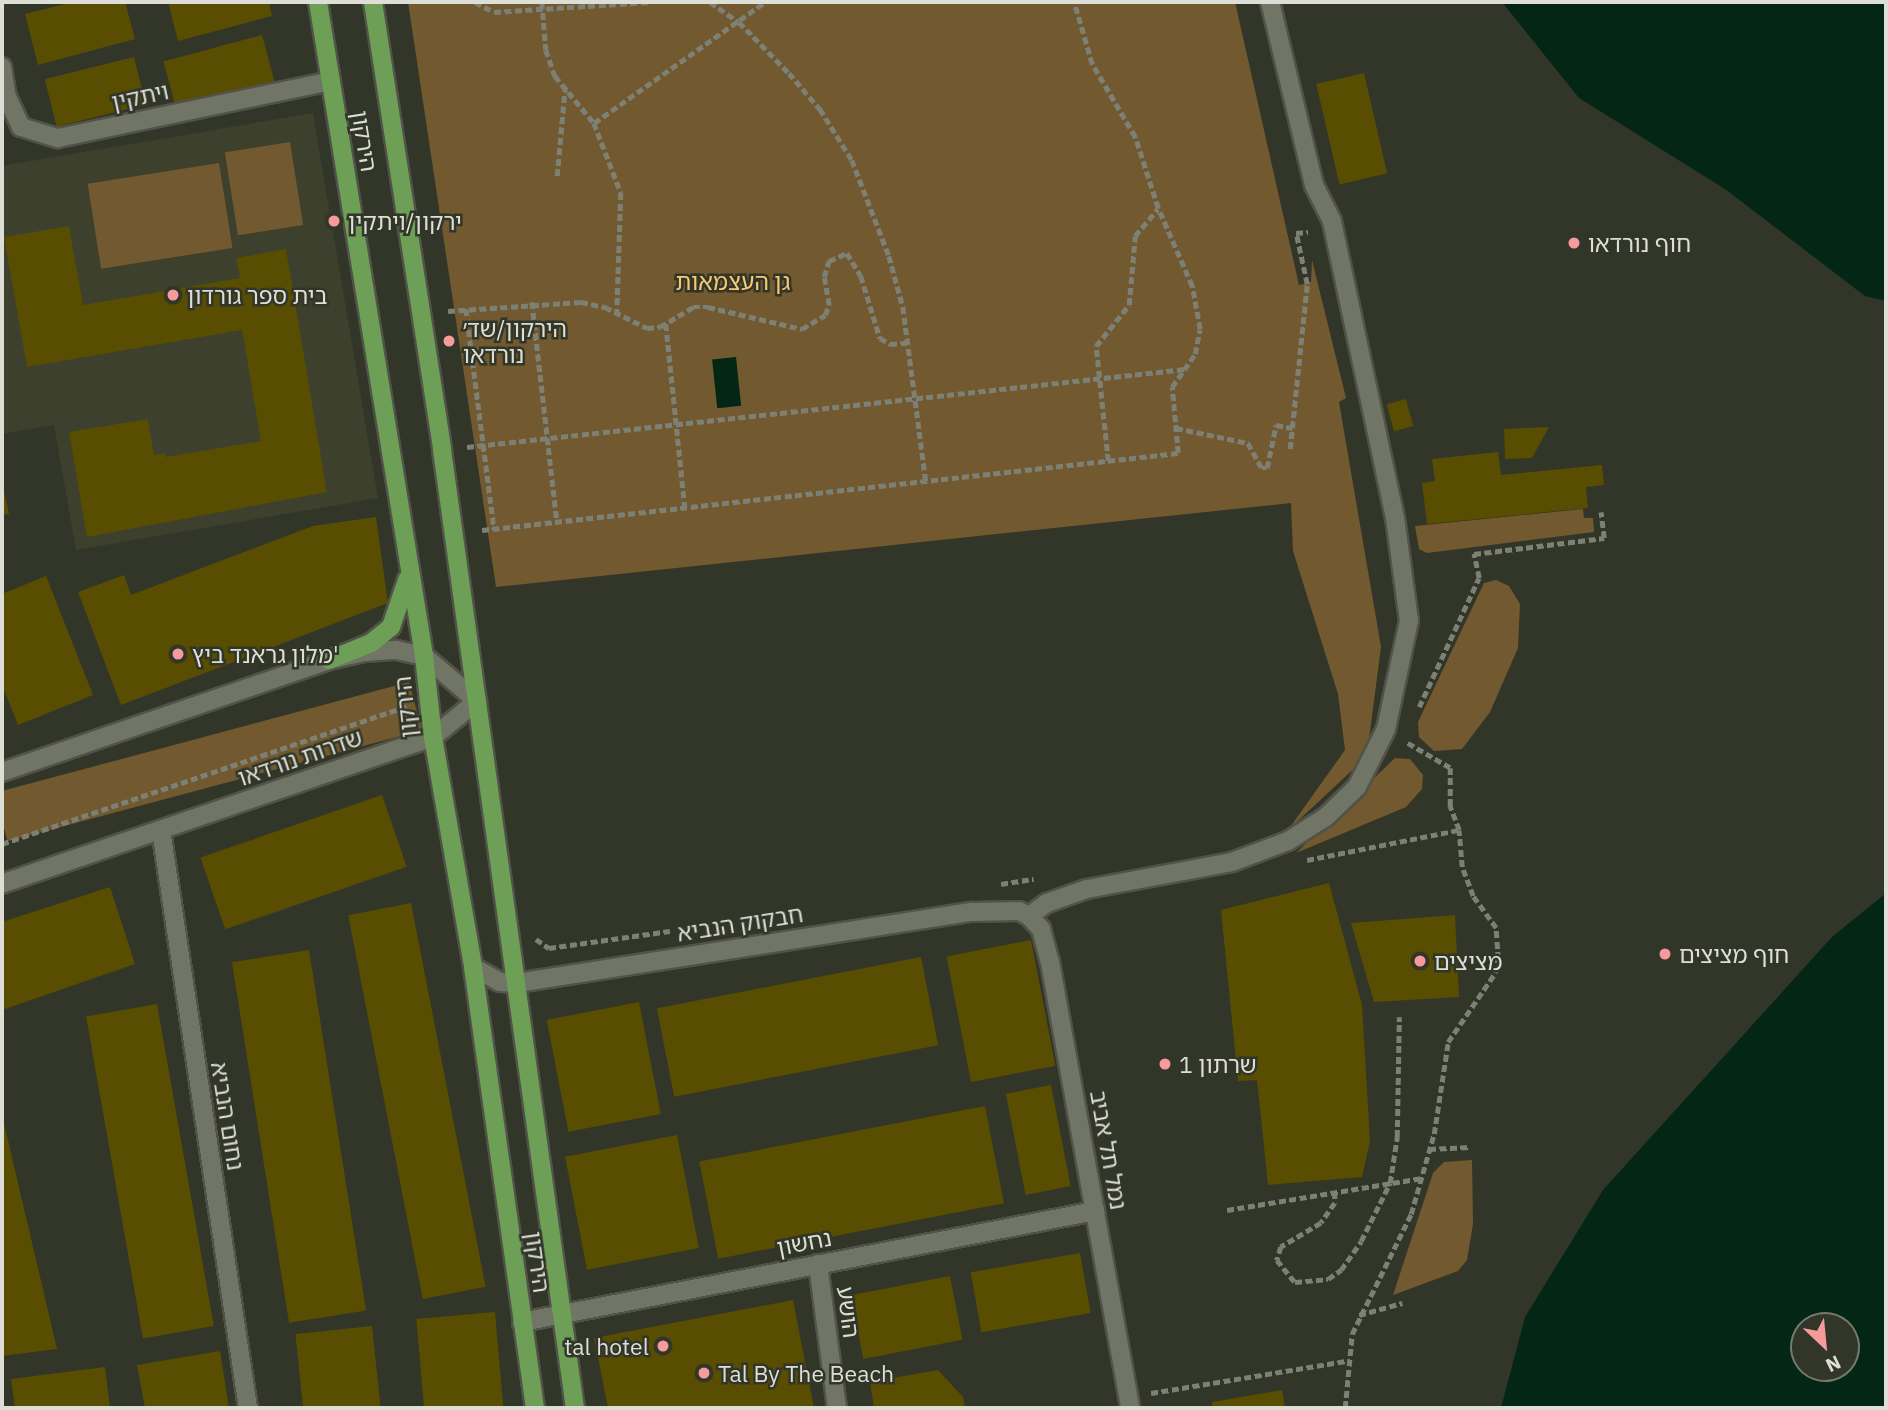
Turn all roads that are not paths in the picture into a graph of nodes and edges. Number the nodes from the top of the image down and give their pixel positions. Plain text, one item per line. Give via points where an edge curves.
1 (318, 2) edge
2 (373, 2) edge
3 (1270, 2) edge
4 (2, 67) edge
5 (331, 81) junction
6 (410, 566) junction
7 (424, 656) junction
8 (329, 660) junction
9 (477, 701) junction
10 (433, 737) junction
11 (2, 772) edge
12 (161, 830) junction
13 (2, 884) edge
14 (1024, 914) junction
15 (473, 967) junction
16 (517, 983) junction
17 (1095, 1211) junction
18 (818, 1264) junction
19 (561, 1314) junction
20 (522, 1322) junction
21 (247, 1408) edge
22 (535, 1408) edge
23 (575, 1408) edge
24 (837, 1408) edge
25 (1130, 1408) edge

1 - 5 main road, הירקון
2 - 9 main road, הירקון
3 - 14 street via 1314,185 1332,221 1395,518 1409,621 1386,729 1357,787 1326,817 1288,841 1232,862 1087,889
4 - 5 street, ויתקין via 7,97 21,127 58,138
5 - 6 main road, הירקון
6 - 7 main road, הירקון
6 - 8 main road via 403,601 391,627 371,643
7 - 8 street via 396,650
7 - 9 street
7 - 10 main road, הירקון
8 - 11 street
9 - 10 street, שדרות נורדאו
9 - 16 main road, הירקון
10 - 12 street, שדרות נורדאו
10 - 15 main road, הירקון
12 - 13 street, שדרות נורדאו
12 - 21 street, נחום הנביא
14 - 16 street, חבקוק הנביא via 972,912
14 - 17 street, נמל תל אביב via 1041,929 1050,962
15 - 16 street, חבקוק הנביא via 500,982
15 - 20 main road, הירקון
16 - 19 main road, הירקון
17 - 18 street, נחשון
17 - 25 street, נמל תל אביב
18 - 19 street, נחשון
18 - 24 street, הושע
19 - 20 street, נחשון
19 - 23 main road, הירקון
20 - 22 main road, הירקון

